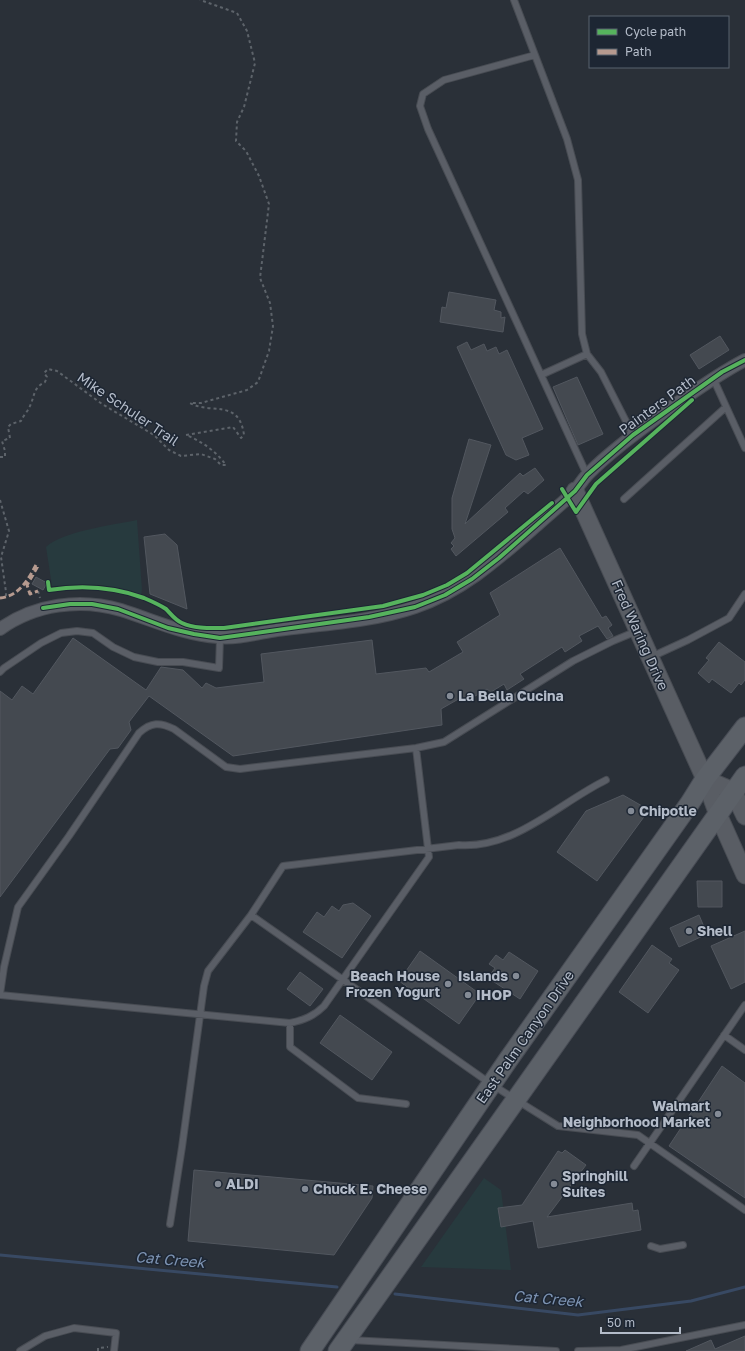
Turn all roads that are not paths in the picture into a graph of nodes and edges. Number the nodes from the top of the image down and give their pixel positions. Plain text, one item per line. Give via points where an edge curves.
1 (514, 0) edge
2 (536, 55) junction
3 (587, 354) junction
4 (745, 360) edge
5 (541, 375) junction
6 (713, 378) junction
7 (726, 407) junction
8 (633, 435) junction
9 (745, 448) edge
10 (587, 475) junction
11 (575, 491) junction
12 (624, 499) dead end
13 (745, 594) edge
14 (0, 629) edge
15 (637, 631) junction
16 (220, 638) junction
17 (649, 657) junction
18 (0, 672) edge
19 (745, 727) edge
20 (416, 748) junction
21 (745, 776) edge
22 (705, 779) junction
23 (606, 780) dead end
24 (733, 792) junction
25 (717, 812) junction
26 (745, 816) edge
27 (429, 849) junction
28 (745, 875) edge
29 (251, 915) junction
30 (343, 980) junction
31 (0, 994) edge
32 (745, 1005) edge
33 (201, 1013) junction
34 (290, 1023) junction
35 (724, 1035) junction
36 (745, 1050) edge
37 (492, 1084) junction
38 (516, 1100) junction
39 (406, 1104) dead end
40 (649, 1142) junction
41 (634, 1166) dead end
42 (745, 1210) edge
43 (170, 1224) dead end
44 (683, 1245) dead end
45 (651, 1246) dead end
46 (745, 1325) edge
47 (422, 1343) junction
48 (342, 1345) edge
49 (114, 1349) edge
50 (20, 1351) edge
51 (310, 1351) edge
52 (421, 1351) edge
53 (556, 1351) edge
54 (578, 1351) edge

1 - 2 lane
2 - 3 lane via 568,138 578,180 582,334
2 - 5 lane via 444,80 423,94 420,106 428,129
3 - 5 lane
3 - 8 lane via 601,372
4 - 6 street, Painters Path
5 - 10 lane
6 - 7 lane
6 - 8 street, Painters Path
7 - 9 lane
7 - 12 lane
8 - 10 street, Painters Path
10 - 11 street, Painters Path
11 - 15 street, Fred Waring Drive
11 - 16 street, Painters Path via 499,558 472,579 444,595 415,607 369,617
13 - 17 lane via 729,618
14 - 16 street, Painters Path via 25,614 43,608 92,604 118,609 168,628
15 - 17 street, Fred Waring Drive
15 - 20 lane via 613,640 573,662 444,742
16 - 18 lane via 219,668 134,657 113,648 93,632 76,631 61,633 41,643
17 - 22 street, Fred Waring Drive
19 - 22 main road, East Palm Canyon Drive
20 - 27 lane
20 - 31 lane via 240,769 226,767 166,725 147,726 139,733 18,907
21 - 24 main road, East Palm Canyon Drive
22 - 24 street
22 - 25 street, Fred Waring Drive
22 - 37 main road, East Palm Canyon Drive
23 - 27 lane via 509,837 472,846
24 - 25 main road, East Palm Canyon Drive
24 - 26 street
25 - 28 street, Fred Waring Drive
25 - 38 main road, East Palm Canyon Drive
27 - 29 lane via 283,866
27 - 30 lane via 429,857
29 - 30 lane
29 - 33 lane via 208,971
30 - 34 lane via 316,1014
30 - 37 lane
31 - 33 lane
32 - 35 lane
33 - 34 lane
33 - 43 lane
34 - 39 lane via 290,1047 358,1098
35 - 36 lane
35 - 40 lane
37 - 38 lane
37 - 51 main road, East Palm Canyon Drive
38 - 40 lane via 558,1126 638,1135
38 - 48 main road, East Palm Canyon Drive
40 - 41 lane
40 - 42 lane
44 - 45 lane via 660,1249
46 - 54 lane via 621,1350
47 - 48 lane
47 - 52 lane
47 - 53 lane
49 - 50 lane via 116,1333 74,1328 45,1336

